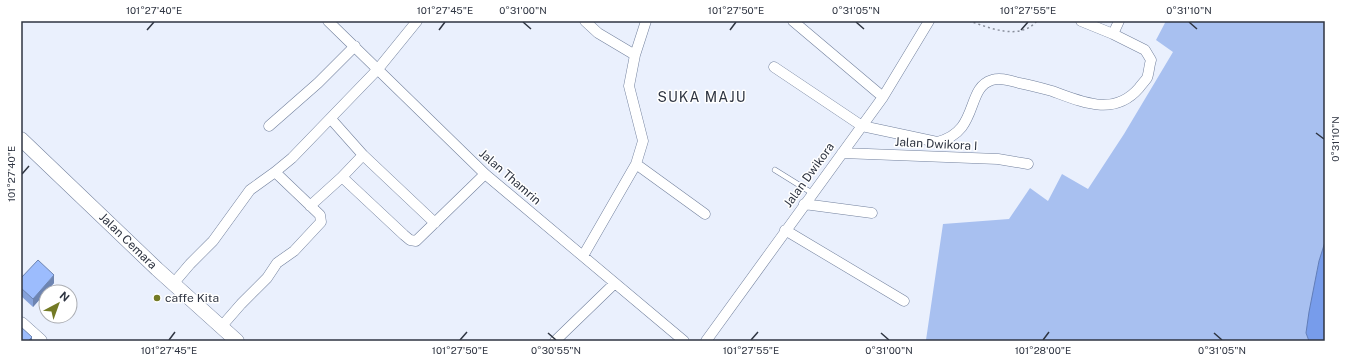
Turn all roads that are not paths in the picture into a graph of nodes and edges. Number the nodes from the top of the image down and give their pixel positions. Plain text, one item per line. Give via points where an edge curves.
1 (328, 21) edge
2 (417, 21) edge
3 (585, 21) edge
4 (646, 21) edge
5 (793, 21) edge
6 (928, 21) edge
7 (1081, 21) edge
8 (1119, 21) edge
9 (1113, 34) junction
10 (355, 46) junction
11 (636, 55) junction
12 (774, 67) dead end
13 (378, 69) junction
14 (883, 97) junction
15 (331, 119) junction
16 (269, 126) dead end
17 (862, 126) junction
18 (21, 139) edge
19 (842, 153) junction
20 (363, 155) junction
21 (636, 164) junction
22 (1028, 164) dead end
23 (775, 170) dead end
24 (275, 172) junction
25 (485, 174) junction
26 (342, 177) junction
27 (812, 193) junction
28 (804, 204) junction
29 (310, 206) junction
30 (872, 213) dead end
31 (705, 214) dead end
32 (435, 223) junction
33 (785, 230) junction
34 (583, 256) junction
35 (615, 283) junction
36 (173, 284) junction
37 (904, 301) dead end
38 (21, 324) edge
39 (222, 327) junction
40 (40, 341) edge
41 (236, 341) edge
42 (554, 341) edge
43 (684, 341) edge
44 (706, 341) edge

1 - 10 street, Jalan Thamrin
2 - 13 street
3 - 11 street via 598,34
4 - 11 street
5 - 14 street
6 - 14 street, Jalan Dwikora
7 - 9 street
8 - 9 street
9 - 17 street via 1145,50 1151,60 1147,79 1131,96 1111,104 1090,105 1044,89 1004,79 992,80 977,93 966,124 958,133 946,140 925,141
10 - 13 street, Jalan Thamrin
10 - 16 street
11 - 21 street via 629,86 643,141
12 - 17 street
13 - 15 street
13 - 25 street, Jalan Thamrin
14 - 17 street, Jalan Dwikora
15 - 20 street
15 - 24 street
17 - 19 street, Jalan Dwikora
18 - 36 street, Jalan Cemara
19 - 22 street, Jalan Dwikora I via 998,159
19 - 27 street, Jalan Dwikora
20 - 26 street
20 - 32 street
21 - 31 street
21 - 34 street
23 - 27 lane
24 - 29 street
24 - 36 street via 250,190 213,241
25 - 32 street
25 - 34 street, Jalan Thamrin
26 - 29 street
26 - 32 street via 410,240 416,241
27 - 28 street, Jalan Dwikora
28 - 30 street
28 - 33 street, Jalan Dwikora
29 - 39 street via 320,216 321,222 294,251 277,263 267,278
33 - 37 street
33 - 44 street, Jalan Dwikora
34 - 35 street, Jalan Thamrin
35 - 42 street
35 - 43 street, Jalan Thamrin
36 - 39 street, Jalan Cemara
38 - 40 street
39 - 41 street, Jalan Cemara

